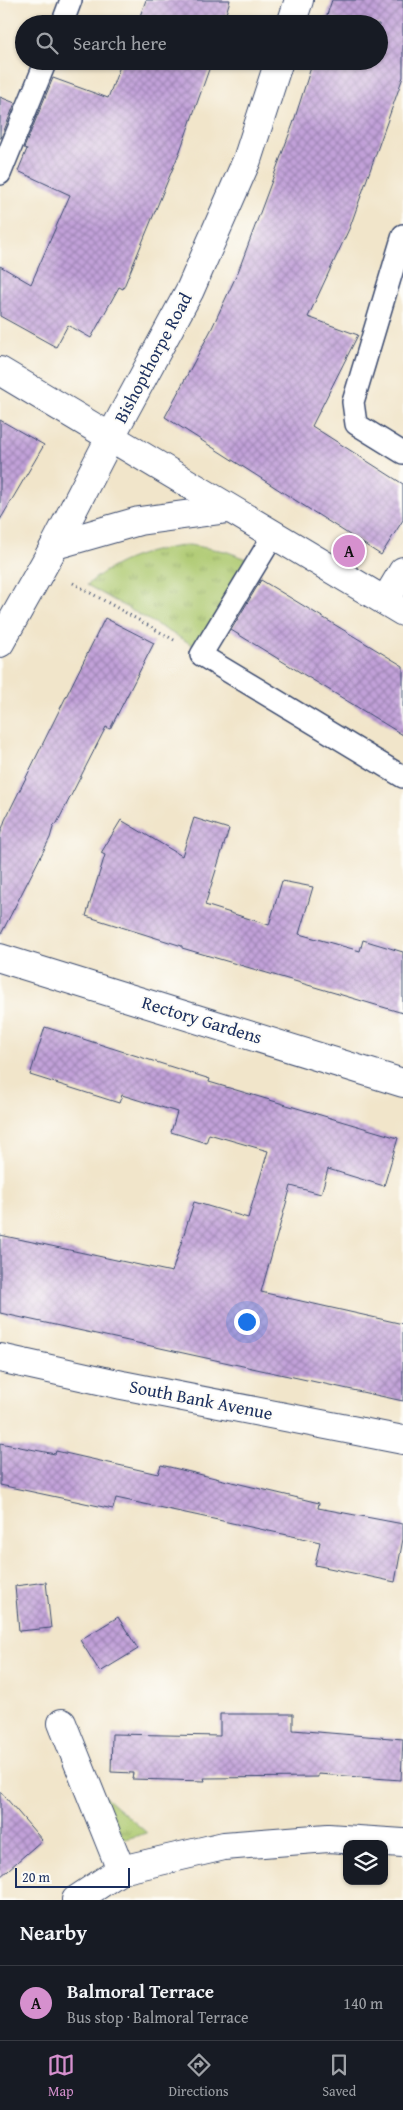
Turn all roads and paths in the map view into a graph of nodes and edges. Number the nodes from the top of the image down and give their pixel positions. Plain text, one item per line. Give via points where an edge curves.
1 (71, 0) edge
2 (299, 0) edge
3 (65, 15) edge
4 (294, 15) edge
5 (42, 70) edge
6 (276, 70) edge
7 (0, 174) edge
8 (403, 235) edge
9 (0, 371) edge
10 (110, 438) junction
11 (403, 452) edge
12 (228, 509) junction
13 (274, 536) junction
14 (49, 555) junction
15 (403, 571) edge
16 (394, 606) edge
17 (0, 643) edge
18 (201, 655) junction
19 (403, 777) edge
20 (0, 958) edge
21 (403, 1083) edge
22 (0, 1358) edge
23 (403, 1440) edge
24 (62, 1723) dead end
25 (403, 1843) edge
26 (120, 1870) junction
27 (76, 1900) edge

1 - 3 lane
2 - 4 street
5 - 7 lane
6 - 10 street, Bishopthorpe Road via 247,160 190,290
8 - 11 lane via 353,402 356,424
9 - 10 street
10 - 12 street
10 - 14 street, Bishopthorpe Road
12 - 13 street
12 - 14 street via 139,521
13 - 16 street
13 - 18 lane
14 - 17 street, Bishopthorpe Road
14 - 18 path
15 - 16 street
18 - 19 lane
20 - 21 street, Rectory Gardens
22 - 23 street, South Bank Avenue
24 - 26 street
25 - 26 street via 328,1838 224,1846
26 - 27 street

